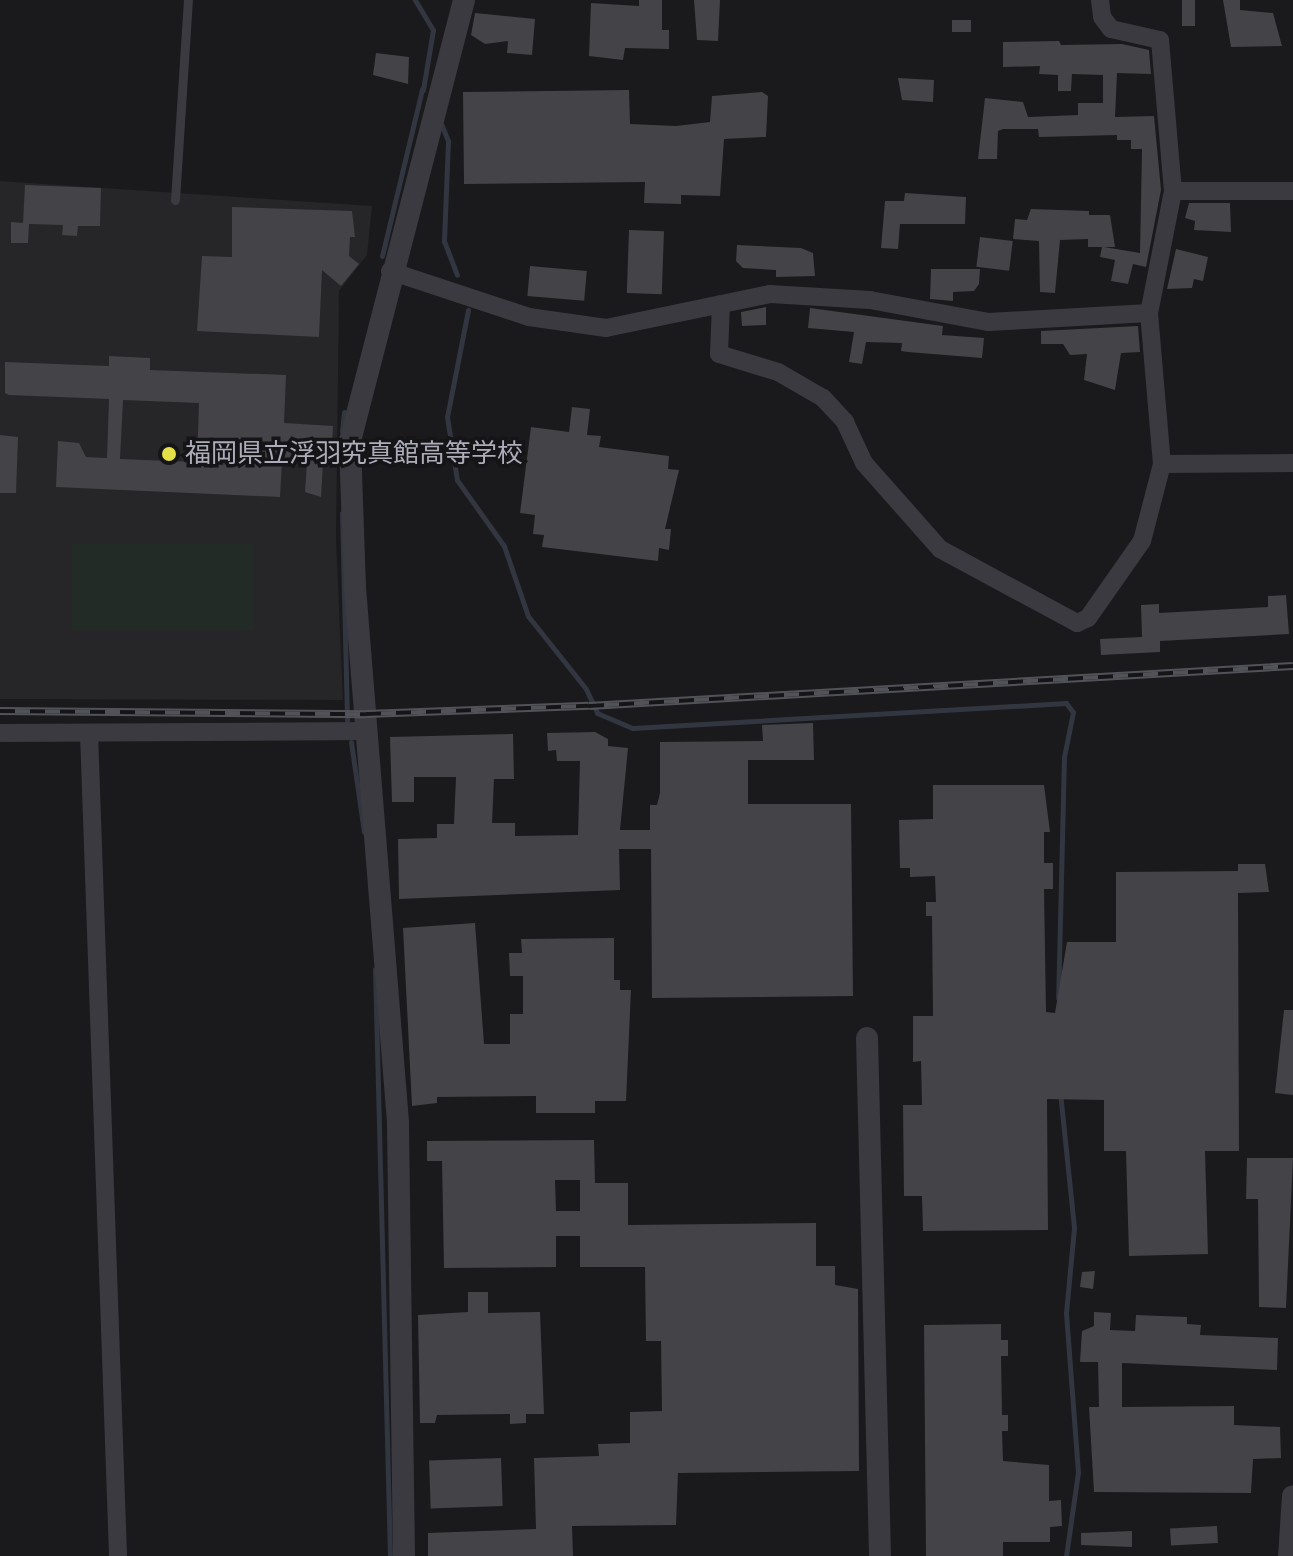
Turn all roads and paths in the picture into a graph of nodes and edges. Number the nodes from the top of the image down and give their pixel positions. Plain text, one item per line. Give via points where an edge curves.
1 (188, 0) edge
2 (464, 0) edge
3 (1100, 0) edge
4 (1173, 191) junction
5 (1293, 191) edge
6 (175, 200) dead end
7 (390, 271) junction
8 (721, 304) junction
9 (1149, 313) junction
10 (1293, 463) edge
11 (1162, 464) junction
12 (368, 731) junction
13 (0, 733) edge
14 (89, 733) junction
15 (867, 1038) dead end
16 (1293, 1496) edge
17 (118, 1556) edge
18 (404, 1556) edge
19 (880, 1556) edge
20 (1289, 1556) edge

1 - 6 lane
2 - 7 street
3 - 4 street via 1102,17 1111,29 1160,40
4 - 5 street
4 - 9 street
7 - 8 street via 529,317 606,328
7 - 12 street via 350,441 355,587
8 - 9 street via 770,294 856,299 989,322
8 - 11 street via 719,354 778,372 823,398 845,422 864,463 940,549 1077,623 1088,618 1142,541
9 - 11 street
10 - 11 street
12 - 14 street
12 - 18 street via 398,1122
13 - 14 street
14 - 17 street
15 - 19 street
16 - 20 street

